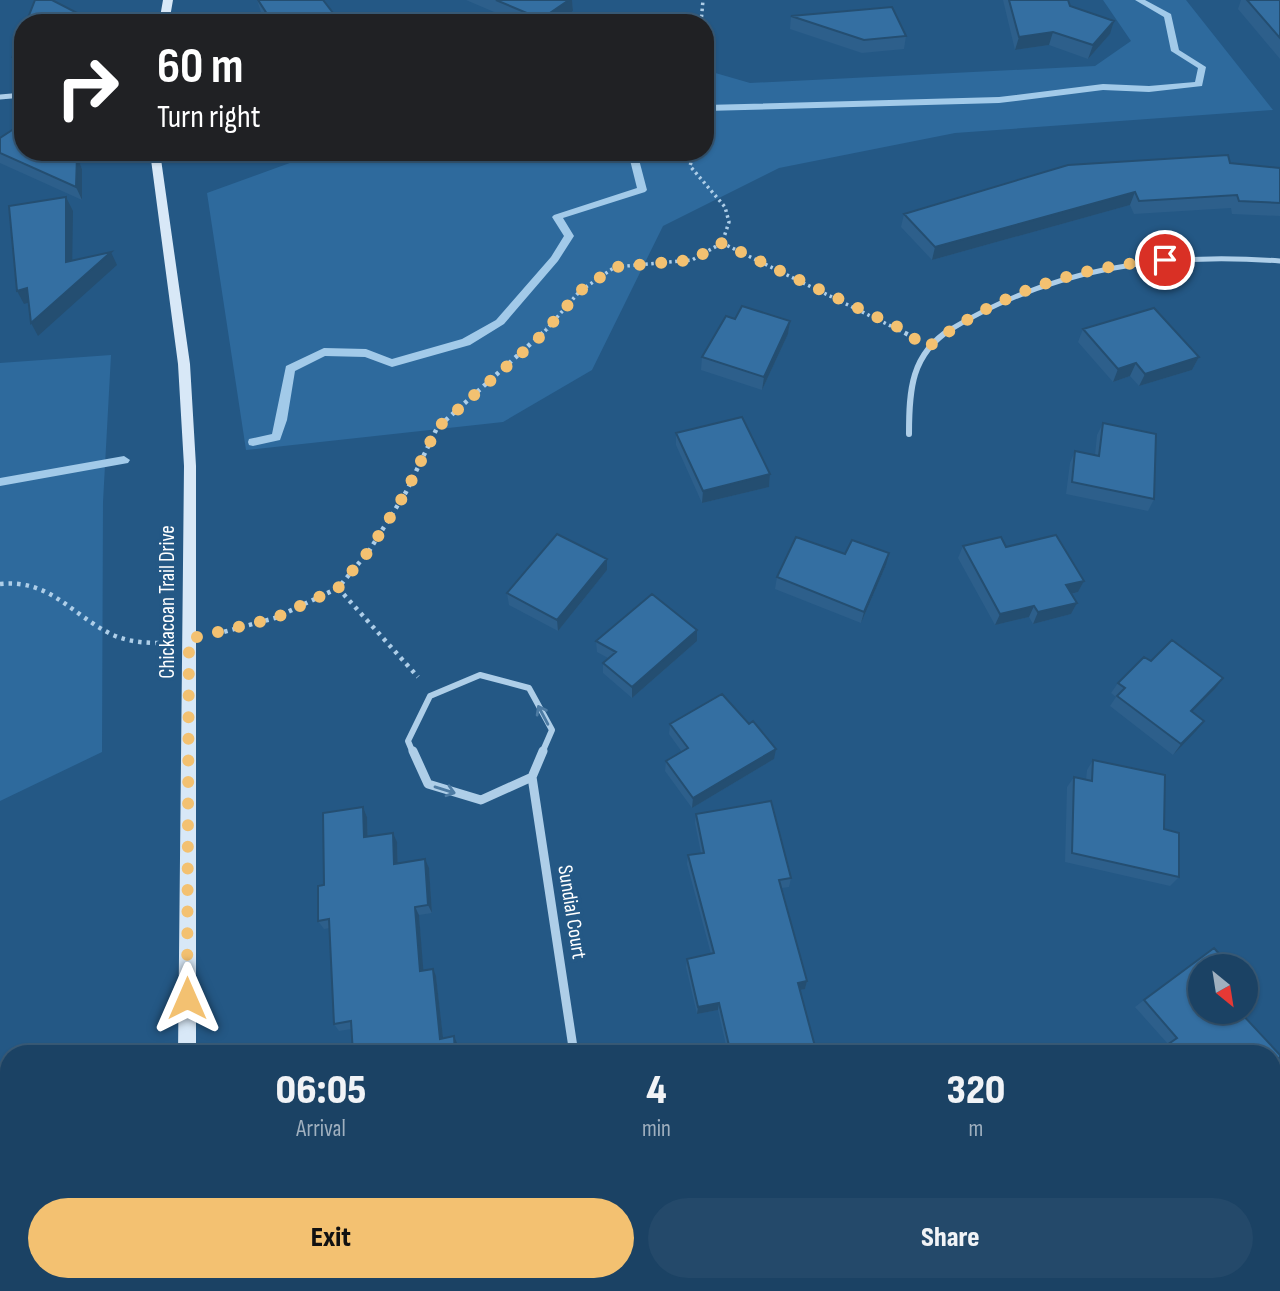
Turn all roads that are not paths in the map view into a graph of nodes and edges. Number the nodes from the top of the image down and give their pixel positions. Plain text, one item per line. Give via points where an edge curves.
1 (156, 161) edge
2 (1280, 261) edge
3 (909, 434) dead end
4 (532, 777) junction
5 (187, 1045) edge
6 (573, 1045) edge

1 - 5 street, Chickacoan Trail Drive via 184,364 190,466
2 - 3 street via 1193,257 1138,262 1085,271 989,306 927,348 908,386
4 -> 4 street via 552,730 529,688 480,675 430,696 408,741 428,785 481,800
4 - 6 street, Sundial Court

